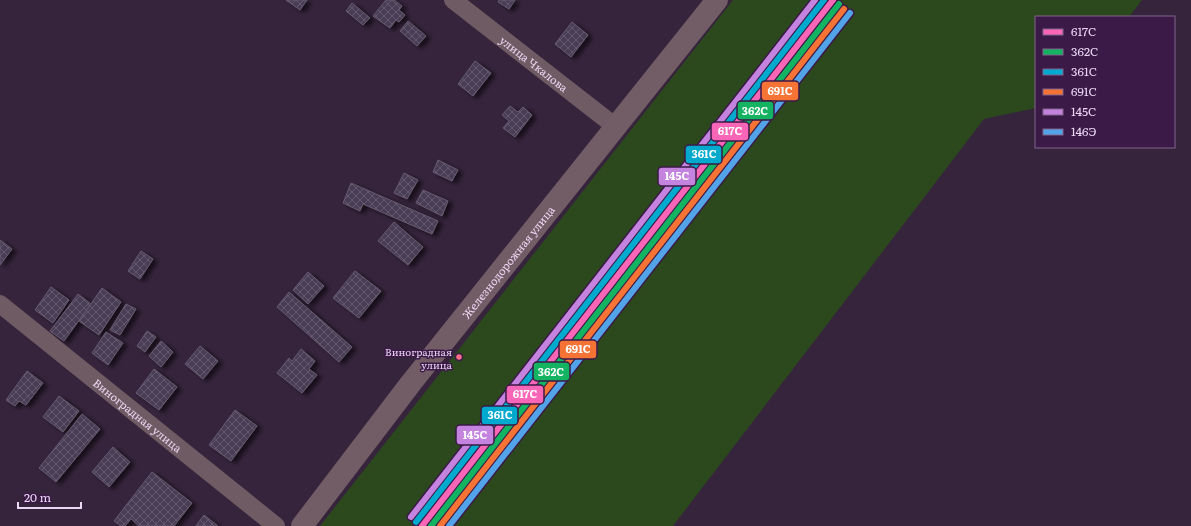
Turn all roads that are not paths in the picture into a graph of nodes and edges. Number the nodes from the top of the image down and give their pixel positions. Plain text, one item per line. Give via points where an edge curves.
1 (453, 0) edge
2 (717, 0) edge
3 (616, 127) junction
4 (0, 304) edge
5 (276, 526) edge
6 (302, 526) edge

1 - 3 street, улица Чкалова
2 - 3 main road, Железнодорожная улица
3 - 6 main road, Железнодорожная улица via 411,383
4 - 5 street, Виноградная улица

